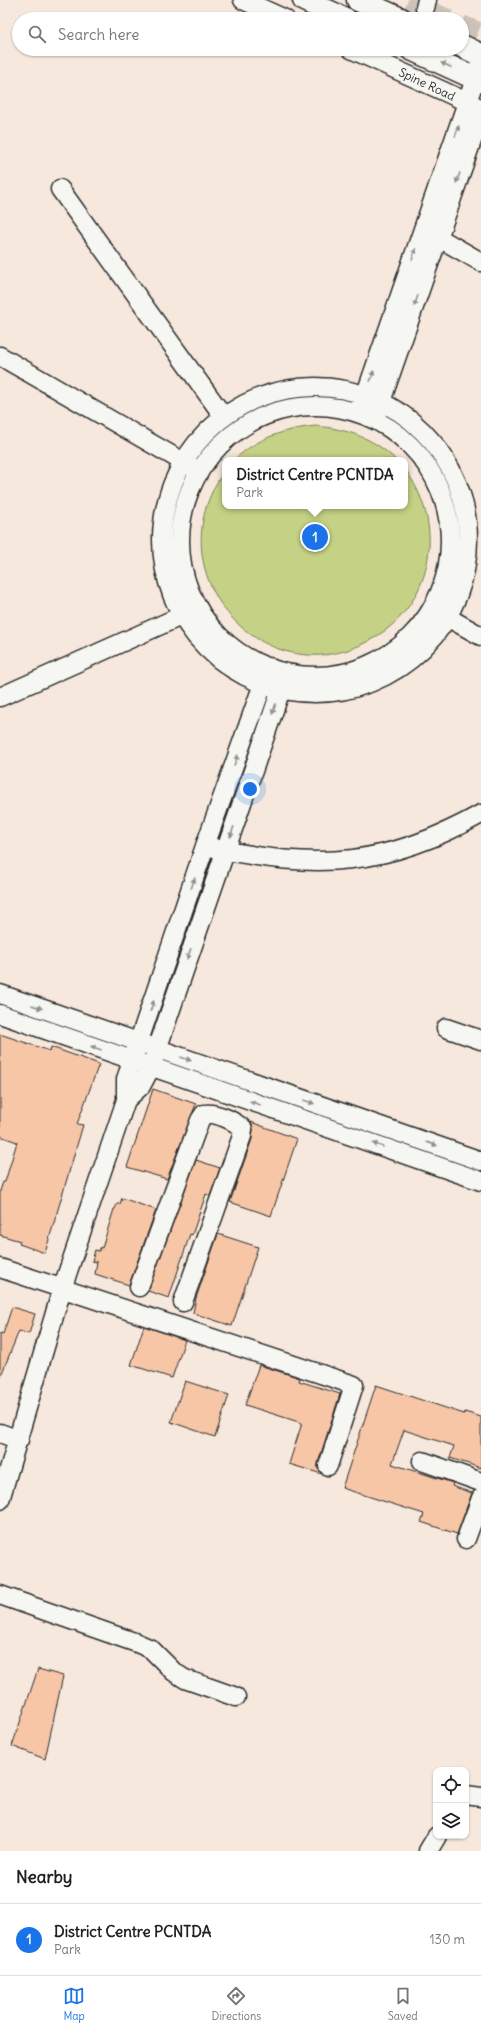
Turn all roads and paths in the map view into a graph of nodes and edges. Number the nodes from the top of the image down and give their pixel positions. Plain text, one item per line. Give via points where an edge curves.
1 (243, 0) edge
2 (304, 0) edge
3 (358, 0) edge
4 (270, 12) edge
5 (330, 12) edge
6 (385, 12) edge
7 (469, 49) edge
8 (481, 55) edge
9 (366, 56) edge
10 (430, 56) edge
11 (479, 74) edge
12 (474, 105) edge
13 (481, 115) edge
14 (60, 189) dead end
15 (430, 233) junction
16 (481, 262) edge
17 (0, 356) edge
18 (365, 394) junction
19 (382, 401) junction
20 (366, 416) junction
21 (224, 417) junction
22 (183, 462) junction
23 (200, 471) junction
24 (432, 609) junction
25 (181, 616) junction
26 (448, 618) junction
27 (481, 636) edge
28 (269, 667) junction
29 (287, 672) junction
30 (263, 684) junction
31 (281, 689) junction
32 (0, 697) edge
33 (481, 814) edge
34 (205, 846) junction
35 (225, 850) junction
36 (0, 994) edge
37 (0, 1014) edge
38 (446, 1028) dead end
39 (481, 1040) edge
40 (139, 1043) junction
41 (157, 1049) junction
42 (133, 1060) junction
43 (151, 1067) junction
44 (232, 1095) junction
45 (126, 1100) junction
46 (225, 1118) junction
47 (481, 1161) edge
48 (481, 1181) edge
49 (0, 1268) edge
50 (139, 1287) dead end
51 (62, 1289) junction
52 (183, 1302) dead end
53 (0, 1433) edge
54 (19, 1440) junction
55 (422, 1461) dead end
56 (328, 1466) dead end
57 (481, 1482) edge
58 (481, 1498) edge
59 (0, 1500) edge
60 (466, 1539) dead end
61 (0, 1595) edge
62 (236, 1697) dead end
63 (469, 1796) edge
64 (481, 1797) edge
65 (435, 1839) edge
66 (428, 1851) edge

1 - 4 street
2 - 5 main road
3 - 6 main road
7 - 8 main road
9 - 12 street, Spine Road
11 -> 10 main road, Spine Road
11 - 12 street
15 -> 12 street
13 -> 15 street
14 - 21 street
15 - 16 street
18 -> 15 street
15 -> 19 street
17 - 22 street
18 - 19 street
18 - 20 street
18 - 21 street via 316,387 290,389 264,396
19 - 20 street
19 - 26 street via 415,424 434,443 448,461 460,489 467,515 470,542 460,594
20 - 23 street via 340,408 316,406 270,414 248,423 229,437 212,453
20 - 24 street via 403,438 420,455 443,495 451,541 442,587
21 - 22 street via 198,441
22 - 23 street
22 - 25 street via 171,487 160,537 163,566 170,592
23 - 28 street via 188,493 182,516 180,547 188,586 202,613 227,643 247,657
24 - 26 street
24 - 29 street via 402,644 361,668 314,675
25 - 30 street via 213,654 234,670
25 - 32 street
26 - 27 street
26 - 31 street via 433,640 414,659 367,685 341,692 314,694
28 - 29 street
28 - 30 street
29 - 31 street
30 - 31 street
34 -> 30 street
31 -> 35 street
33 - 35 street via 425,842 393,852 360,858 326,862 292,861 258,858
34 - 35 street
40 -> 34 street
35 -> 41 street
36 -> 40 street
42 -> 37 street
38 - 39 street
40 - 41 street
40 - 42 street
41 - 43 street
41 -> 47 street
42 - 43 street
42 - 45 street via 126,1079
43 - 44 street
43 - 45 street via 141,1086
44 - 46 street
48 -> 44 street
45 - 51 street
46 - 50 street via 209,1113 204,1114 200,1120
46 - 52 street via 243,1129 242,1136
49 - 51 street
51 - 54 street
51 - 56 street via 354,1385
53 - 54 street
54 - 59 street
55 - 57 street
58 - 60 street
61 - 62 street via 151,1649 174,1672 185,1679
63 - 64 street
65 - 66 street

